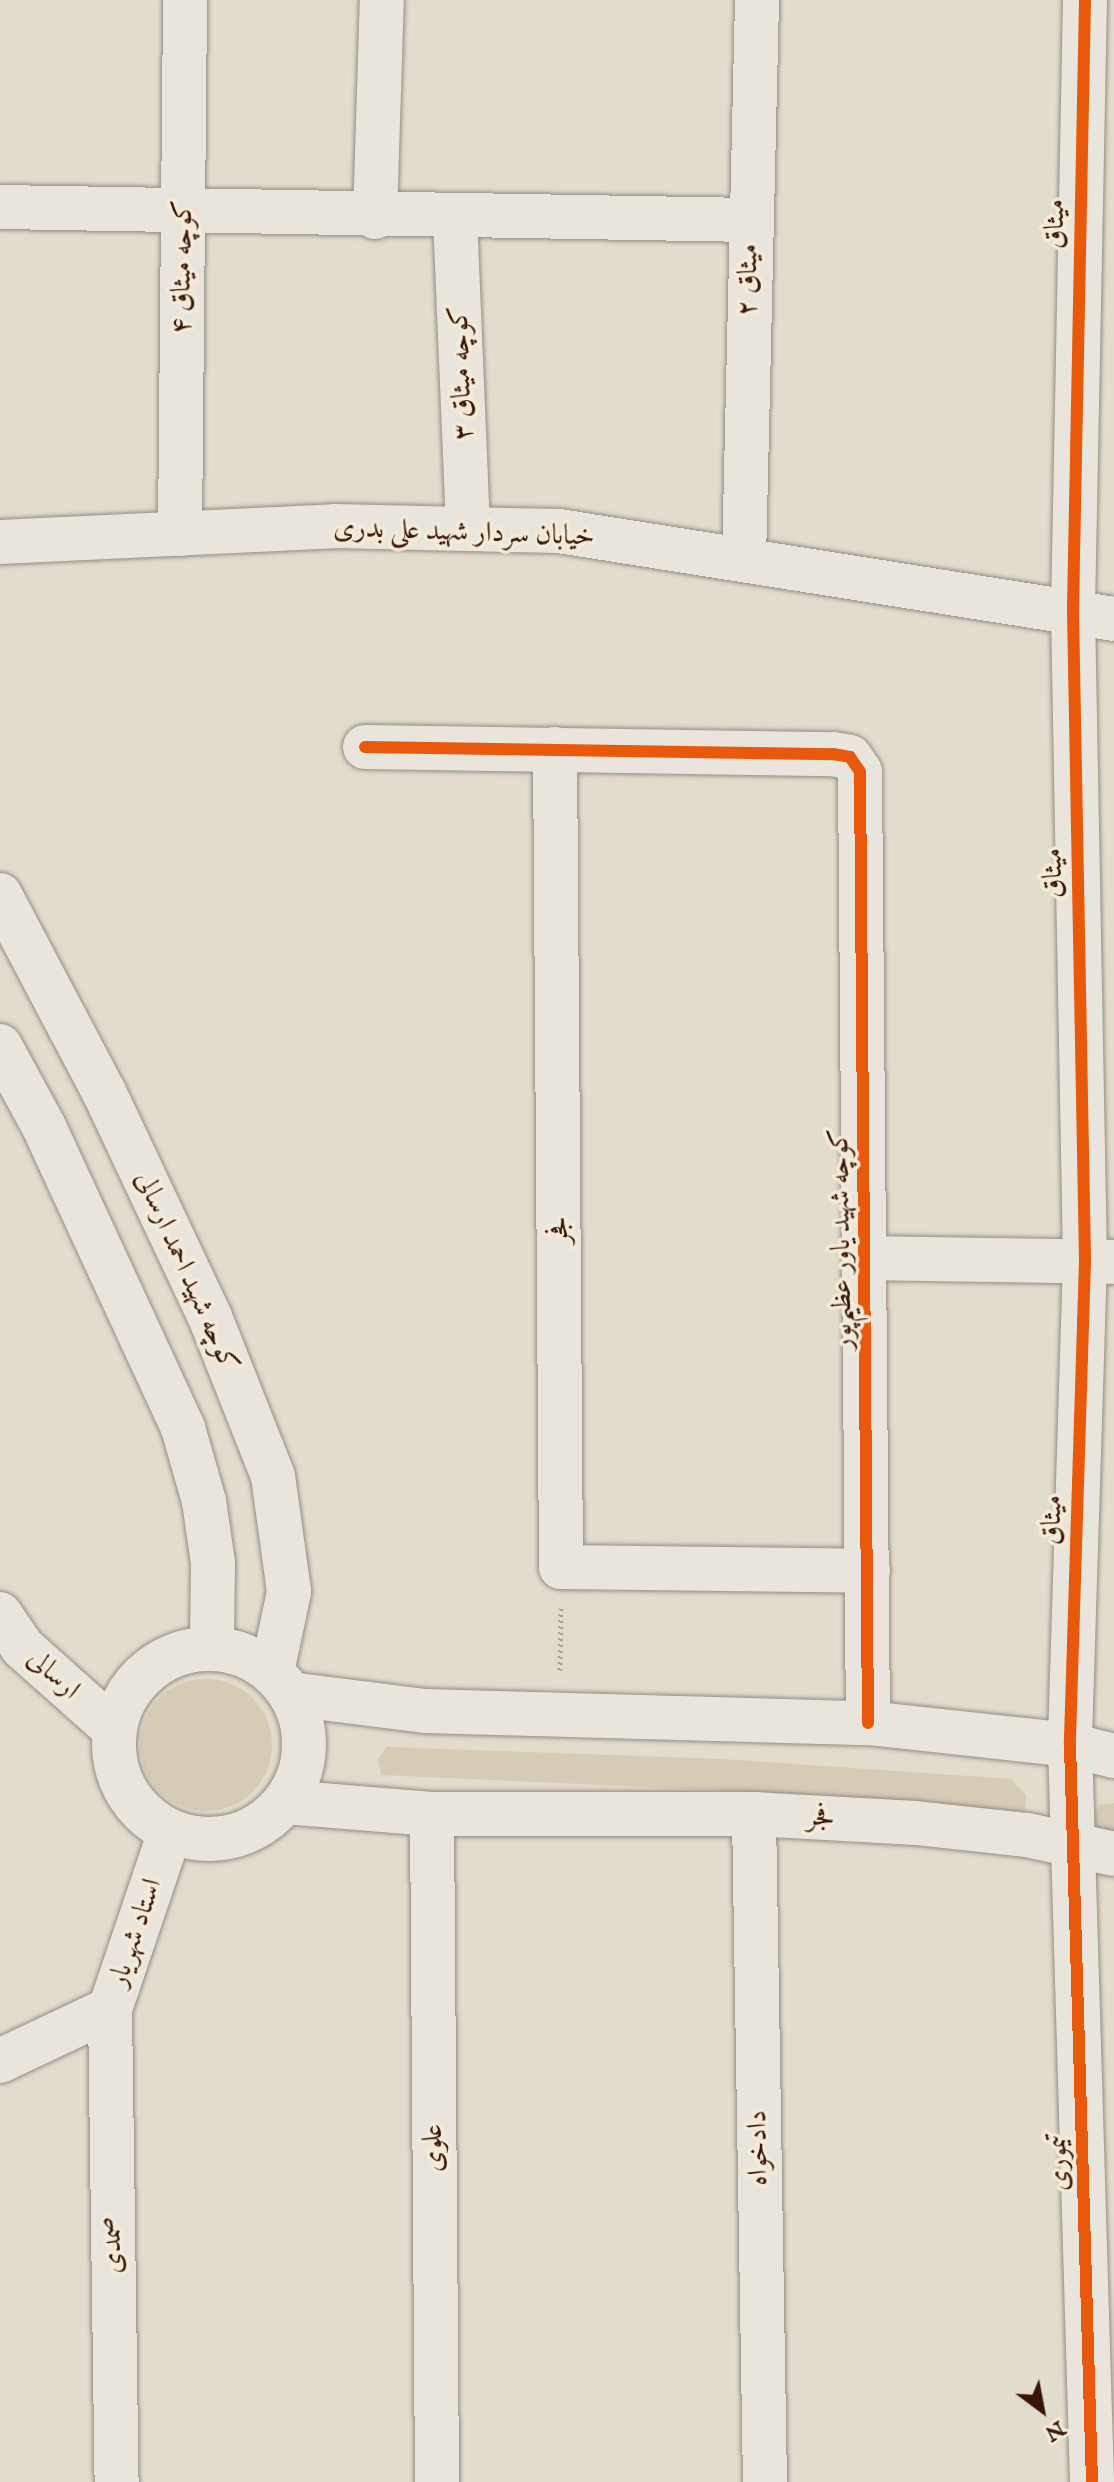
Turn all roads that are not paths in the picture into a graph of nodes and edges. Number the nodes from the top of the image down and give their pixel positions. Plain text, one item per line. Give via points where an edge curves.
1 (185, 0) edge
2 (382, 0) edge
3 (757, 0) edge
4 (1085, 0) edge
5 (0, 207) edge
6 (183, 212) junction
7 (375, 217) junction
8 (455, 217) junction
9 (750, 220) junction
10 (468, 529) junction
11 (180, 534) junction
12 (0, 542) edge
13 (744, 560) junction
14 (1093, 615) edge
15 (365, 747) dead end
16 (555, 749) junction
17 (0, 895) edge
18 (0, 1046) edge
19 (1114, 1178) edge
20 (868, 1258) junction
21 (1100, 1262) edge
22 (200, 1298) junction
23 (132, 1314) junction
24 (868, 1571) junction
25 (0, 1614) edge
26 (212, 1649) junction
27 (281, 1683) junction
28 (868, 1723) junction
29 (114, 1729) junction
30 (1070, 1745) junction
31 (1114, 1756) edge
32 (285, 1802) junction
33 (432, 1814) junction
34 (754, 1814) junction
35 (170, 1832) junction
36 (1094, 1848) edge
37 (110, 2009) junction
38 (0, 2061) edge
39 (117, 2482) edge
40 (437, 2482) edge
41 (765, 2482) edge
42 (1092, 2482) edge

1 - 6 street, کوچه میثاق ۴
2 - 7 street
3 - 9 street, میثاق ۲
4 - 14 street, میثاق
5 - 6 street
6 - 7 street
6 - 11 street, کوچه میثاق ۴
7 - 8 street
8 - 9 street
8 - 10 street, کوچه میثاق ۳
9 - 13 street, میثاق ۲
10 - 11 street, خیابان سردار شهید علی بدری via 335,526
10 - 13 street, خیابان سردار شهید علی بدری via 559,531
11 - 12 street, خیابان سردار شهید علی بدری
13 - 14 street, خیابان سردار شهید علی بدری
14 - 21 street, میثاق
15 - 16 street
16 - 20 street, کوچه شهید یاور عظیم‌پور via 850,757 860,772
16 - 24 street, فجر via 561,1567
17 - 22 street, کوچه شهید احمد ارسالی via 104,1092
18 - 23 street
19 - 21 street
20 - 21 street
20 - 24 street, کوچه شهید یاور عظیم‌پور
21 - 30 street, میثاق
22 - 23 street via 183,1319 170,1325 156,1326
22 - 27 street, کوچه شهید احمد ارسالی via 273,1476 289,1592
23 - 26 street via 183,1428 204,1501 213,1563
24 - 28 street, کوچه شهید یاور عظیم‌پور
25 - 29 street, ارسالی via 22,1647
26 - 27 street via 244,1656
26 - 29 street via 185,1652 138,1680
27 - 28 street via 425,1711
27 - 32 street via 304,1748 299,1777
28 - 30 street
29 - 35 street via 114,1760 124,1790 144,1815
30 - 31 street
30 - 36 street, میثاق
32 - 33 street, فجر
32 - 35 street via 262,1824 233,1837 201,1840
33 - 34 street, فجر
33 - 40 street, علوی
34 - 36 street, فجر via 916,1823
34 - 41 street, دادخواه
35 - 37 street, استاد شهریار
36 - 42 street, تیموری
37 - 38 street, استاد شهریار
37 - 39 street, صمدی

